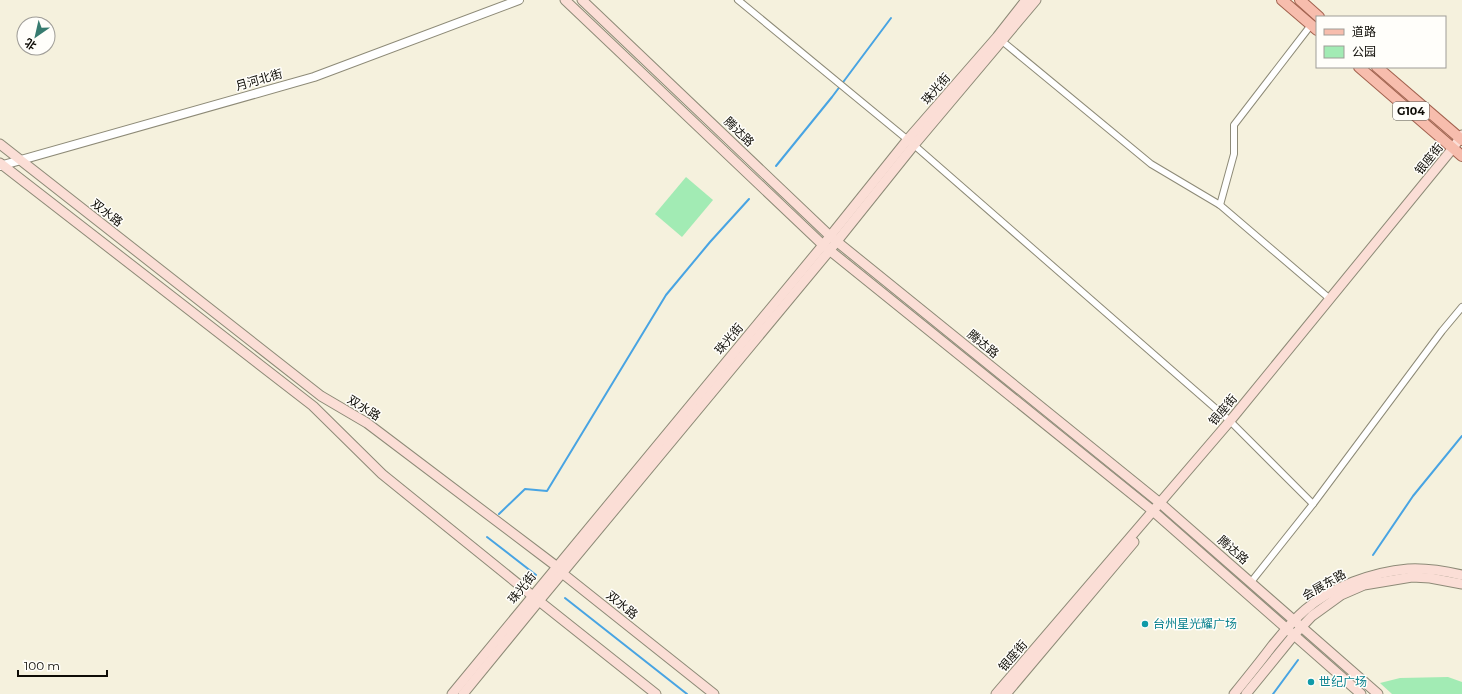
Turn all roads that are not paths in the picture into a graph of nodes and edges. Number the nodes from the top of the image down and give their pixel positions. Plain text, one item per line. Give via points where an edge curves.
1 (519, 0) edge
2 (565, 0) edge
3 (582, 0) edge
4 (738, 0) edge
5 (1026, 0) edge
6 (1036, 0) edge
7 (1282, 0) edge
8 (1300, 0) edge
9 (1318, 16) edge
10 (1314, 28) edge
11 (1002, 41) junction
12 (1360, 68) edge
13 (1378, 68) edge
14 (911, 142) junction
15 (0, 144) edge
16 (1460, 145) edge
17 (20, 160) junction
18 (1, 165) edge
19 (1220, 206) junction
20 (834, 239) junction
21 (827, 247) junction
22 (1330, 299) junction
23 (1462, 308) edge
24 (1232, 423) junction
25 (1313, 504) junction
26 (1163, 505) junction
27 (1155, 513) junction
28 (559, 570) junction
29 (1462, 575) edge
30 (1250, 582) junction
31 (1462, 584) edge
32 (535, 598) junction
33 (1294, 620) junction
34 (1302, 627) junction
35 (1290, 632) junction
36 (452, 694) edge
37 (463, 694) edge
38 (656, 694) edge
39 (714, 694) edge
40 (996, 694) edge
41 (1006, 694) edge
42 (1234, 694) edge
43 (1246, 694) edge
44 (1361, 694) edge
45 (1378, 694) edge

1 - 17 street, 月河北街 via 314,77
2 - 21 main road, 腾达路
3 - 20 main road, 腾达路
4 - 14 street
5 - 14 main road, 珠光街
6 - 11 main road, 珠光街
7 - 10 main road
8 - 9 main road
10 - 19 street via 1234,125 1234,154
11 - 14 main road, 珠光街
11 - 19 street via 1151,164
12 - 16 main road, G104
13 - 16 main road, G104
14 - 20 main road, 珠光街
14 - 24 street
15 - 17 main road, 双水路
16 - 22 main road, 银座街
16 - 24 main road
17 - 18 street, 月河北街
17 - 28 main road, 双水路 via 321,396 367,423
18 - 32 main road via 313,406 382,474
19 - 22 street
20 - 21 main road, 珠光街
20 - 26 main road, 腾达路
21 - 27 main road, 腾达路
21 - 28 main road, 珠光街
22 - 24 main road, 银座街
23 - 25 street via 1442,331
24 - 25 street
24 - 26 main road, 银座街
25 - 30 street
26 - 27 main road, 银座街
26 - 30 main road, 腾达路
27 - 35 main road, 腾达路
27 - 40 main road, 银座街
27 - 41 main road
28 - 32 main road, 珠光街
28 - 39 main road, 双水路
29 - 33 main road, 会展东路 via 1408,569 1373,575 1339,588 1306,609
30 - 33 main road, 腾达路
31 - 34 main road, 会展东路 via 1412,577 1364,585 1341,595 1312,616
32 - 36 main road, 珠光街
32 - 37 main road, 珠光街
32 - 38 main road
33 - 34 main road, 腾达路
33 - 35 main road, 会展东路
34 - 35 main road, 会展东路
34 - 45 main road, 腾达路
35 - 42 main road, 会展东路
35 - 43 main road, 会展东路
35 - 44 main road, 腾达路

